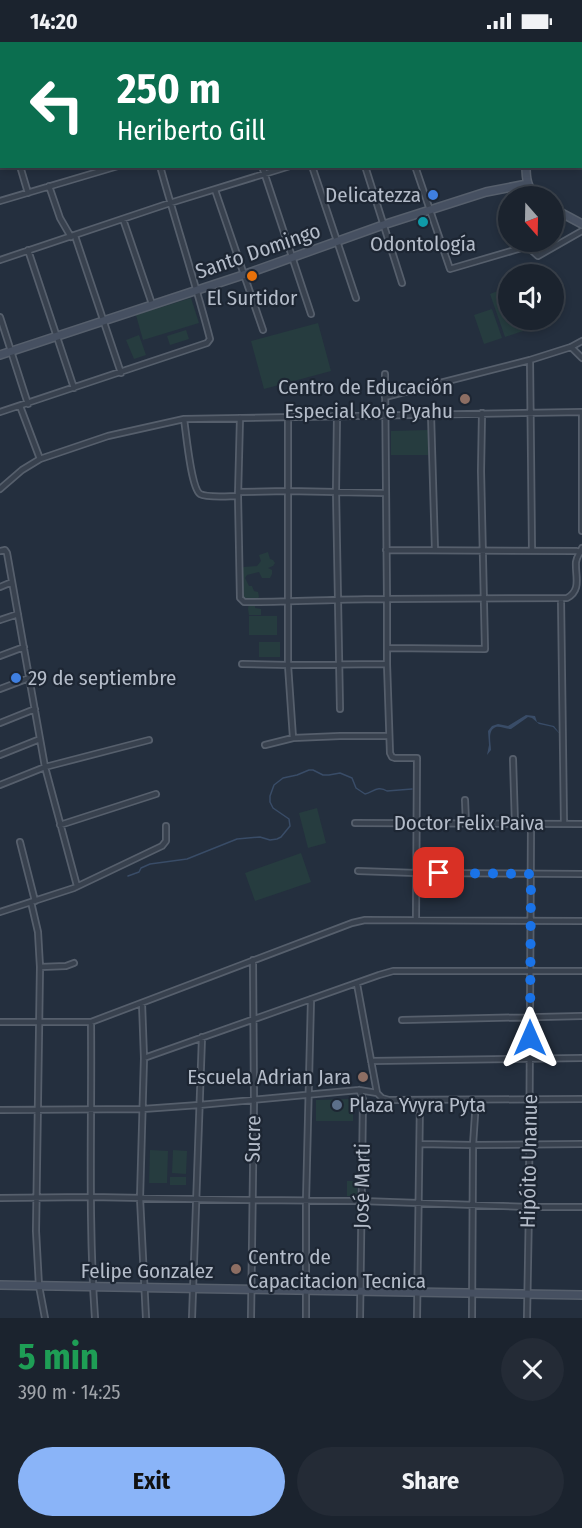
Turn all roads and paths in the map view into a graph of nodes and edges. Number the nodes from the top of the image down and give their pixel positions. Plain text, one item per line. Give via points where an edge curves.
1 (21, 168) edge
2 (111, 168) edge
3 (161, 168) edge
4 (262, 168) edge
5 (284, 168) edge
6 (313, 168) edge
7 (366, 168) edge
8 (416, 168) edge
9 (526, 168) edge
10 (264, 174) junction
11 (527, 184) joint
12 (49, 186) junction
13 (215, 190) junction
14 (28, 192) junction
15 (0, 201) edge
16 (170, 203) junction
17 (430, 210) junction
18 (564, 214) edge
19 (123, 219) junction
20 (582, 224) edge
21 (383, 225) junction
22 (582, 231) edge
23 (73, 236) junction
24 (336, 242) junction
25 (28, 250) junction
26 (291, 258) junction
27 (0, 260) edge
28 (243, 275) junction
29 (402, 283) dead end
30 (198, 289) junction
31 (356, 298) dead end
32 (152, 304) junction
33 (311, 314) dead end
34 (0, 317) edge
35 (104, 320) junction
36 (263, 330) dead end
37 (57, 336) junction
38 (582, 341) edge
39 (570, 347) junction
40 (11, 351) junction
41 (0, 355) edge
42 (582, 358) edge
43 (530, 360) junction
44 (121, 373) junction
45 (385, 374) dead end
46 (74, 388) junction
47 (385, 397) junction
48 (28, 404) junction
49 (20, 406) junction
50 (0, 412) edge
51 (582, 412) edge
52 (482, 413) junction
53 (531, 413) junction
54 (385, 415) junction
55 (431, 415) junction
56 (337, 416) junction
57 (288, 417) junction
58 (240, 418) junction
59 (184, 419) junction
60 (40, 459) junction
61 (0, 479) edge
62 (1, 488) edge
63 (287, 491) junction
64 (336, 491) junction
65 (385, 493) junction
66 (238, 494) junction
67 (582, 531) edge
68 (386, 550) junction
69 (435, 550) junction
70 (484, 550) junction
71 (0, 551) edge
72 (532, 551) junction
73 (582, 551) edge
74 (12, 582) junction
75 (0, 586) edge
76 (337, 599) junction
77 (387, 599) junction
78 (485, 599) junction
79 (561, 599) junction
80 (288, 602) junction
81 (18, 614) junction
82 (0, 620) edge
83 (24, 647) junction
84 (387, 648) junction
85 (0, 656) edge
86 (242, 664) dead end
87 (387, 664) junction
88 (288, 665) junction
89 (339, 665) junction
90 (29, 678) junction
91 (0, 689) edge
92 (340, 709) dead end
93 (35, 710) junction
94 (0, 723) edge
95 (389, 736) junction
96 (293, 738) junction
97 (40, 739) junction
98 (149, 740) dead end
99 (265, 745) dead end
100 (0, 755) edge
101 (513, 759) dead end
102 (45, 767) junction
103 (0, 785) edge
104 (156, 794) dead end
105 (465, 800) dead end
106 (355, 823) dead end
107 (416, 823) junction
108 (466, 823) junction
109 (515, 824) junction
110 (531, 824) junction
111 (564, 824) junction
112 (582, 824) edge
113 (60, 825) junction
114 (166, 826) dead end
115 (20, 842) dead end
116 (358, 871) dead end
117 (416, 873) junction
118 (531, 874) junction
119 (582, 874) edge
120 (77, 885) junction
121 (33, 902) junction
122 (0, 904) edge
123 (1, 911) edge
124 (416, 920) junction
125 (530, 921) junction
126 (582, 921) edge
127 (253, 960) junction
128 (74, 963) dead end
129 (40, 967) junction
130 (530, 970) junction
131 (582, 971) edge
132 (357, 984) junction
133 (311, 999) junction
134 (142, 1003) junction
135 (582, 1016) edge
136 (531, 1017) junction
137 (254, 1019) junction
138 (402, 1020) dead end
139 (0, 1022) edge
140 (38, 1022) junction
141 (91, 1022) junction
142 (202, 1037) junction
143 (144, 1058) junction
144 (582, 1058) edge
145 (530, 1059) junction
146 (371, 1061) junction
147 (359, 1090) junction
148 (377, 1093) junction
149 (309, 1096) junction
150 (530, 1099) junction
151 (582, 1099) edge
152 (254, 1100) junction
153 (420, 1100) junction
154 (476, 1100) junction
155 (199, 1106) junction
156 (143, 1109) junction
157 (0, 1110) edge
158 (39, 1110) junction
159 (92, 1110) junction
160 (420, 1144) junction
161 (530, 1144) junction
162 (582, 1144) edge
163 (473, 1145) junction
164 (90, 1197) junction
165 (0, 1198) edge
166 (37, 1198) junction
167 (140, 1198) junction
168 (197, 1199) junction
169 (252, 1200) junction
170 (306, 1201) junction
171 (362, 1201) junction
172 (420, 1204) junction
173 (472, 1204) junction
174 (530, 1207) junction
175 (582, 1207) edge
176 (0, 1285) edge
177 (39, 1286) junction
178 (93, 1287) junction
179 (144, 1287) junction
180 (194, 1288) junction
181 (251, 1288) junction
182 (307, 1290) junction
183 (361, 1290) junction
184 (418, 1292) junction
185 (473, 1293) junction
186 (527, 1294) junction
187 (582, 1295) edge
188 (45, 1318) edge
189 (95, 1318) edge
190 (146, 1318) edge
191 (192, 1318) edge
192 (251, 1318) edge
193 (306, 1318) edge
194 (360, 1318) edge
195 (417, 1318) edge
196 (472, 1318) edge
197 (527, 1318) edge

1 - 14 street
2 - 12 street
3 - 16 street
4 - 10 street
5 - 10 street
6 - 24 street
7 - 21 street
8 - 17 street
9 - 11 street
10 - 13 street
10 - 26 street
11 - 17 street, Santo Domingo
12 - 14 street
12 - 23 street via 60,218
13 - 16 street
13 - 28 street
14 - 15 street
16 - 19 street
16 - 30 street
17 - 21 street, Santo Domingo
17 - 22 street via 452,269 525,247 538,256
18 - 20 street
19 - 23 street
19 - 32 street
21 - 24 street, Santo Domingo
21 - 29 street
23 - 25 street
23 - 35 street
24 - 26 street, Santo Domingo
24 - 31 street
25 - 27 street
25 - 37 street
26 - 28 street, Santo Domingo
26 - 33 street
28 - 30 street, Santo Domingo
28 - 36 street
30 - 32 street, Santo Domingo
30 - 44 street via 209,342
32 - 35 street, Santo Domingo
34 - 40 street
35 - 37 street, Santo Domingo
35 - 44 street
37 - 40 street, Santo Domingo
37 - 46 street
38 - 39 street
39 - 42 street
39 - 43 street
40 - 41 street, Santo Domingo
40 - 48 street
43 - 47 street
43 - 53 street
44 - 46 street
45 - 47 street
46 - 48 street
47 - 54 street
48 - 49 street
49 - 50 street
49 - 60 street
51 - 53 street
51 - 67 street
52 - 53 street
52 - 55 street
52 - 70 street
53 - 72 street
54 - 55 street
54 - 56 street
54 - 65 street
55 - 69 street
56 - 57 street
56 - 64 street
57 - 58 street
57 - 63 street
58 - 59 street
58 - 66 street
59 - 60 street via 108,436
59 - 66 street via 197,490 206,496
60 - 62 street
61 - 62 street
63 - 64 street
63 - 66 street
63 - 80 street
64 - 65 street
64 - 76 street
65 - 68 street
66 - 80 street via 240,598 244,602
68 - 69 street
68 - 77 street
69 - 70 street
70 - 72 street
70 - 78 street
71 - 74 street via 6,551
72 - 73 street
73 - 79 street via 576,559 576,591
74 - 75 street
74 - 81 street
76 - 77 street
76 - 80 street
76 - 89 street
77 - 78 street
77 - 84 street
78 - 79 street
78 - 84 street via 485,649
79 - 111 street
80 - 88 street
81 - 82 street
81 - 83 street
83 - 85 street
83 - 90 street
84 - 87 street
86 - 88 street
87 - 89 street
87 - 95 street
88 - 89 street
88 - 96 street
89 - 92 street
90 - 91 street
90 - 93 street
93 - 94 street
93 - 97 street
95 - 96 street
95 - 107 street via 392,757 417,758
96 - 99 street
97 - 100 street
97 - 102 street
98 - 102 street
101 - 109 street
102 - 103 street
102 - 113 street
104 - 113 street
105 - 108 street
106 - 107 street, Doctor Felix Paiva
107 - 108 street, Doctor Felix Paiva
107 - 117 street
108 - 109 street, Doctor Felix Paiva
109 - 110 street, Doctor Felix Paiva
110 - 111 street, Doctor Felix Paiva
110 - 118 street, Hipóito Unanue
111 - 112 street, Doctor Felix Paiva
113 - 120 street
114 - 120 street via 163,845
115 - 121 street
116 - 117 street
117 - 118 street
117 - 124 street
118 - 119 street
118 - 125 street, Hipóito Unanue
120 - 121 street
121 - 123 street
121 - 129 street
122 - 123 street
124 - 125 street
124 - 127 street via 352,923
125 - 126 street
125 - 130 street, Hipóito Unanue
127 - 134 street
127 - 137 street, Sucre
128 - 129 street
129 - 140 street
130 - 131 street
130 - 132 street via 393,971
130 - 136 street, Hipóito Unanue
132 - 133 street
132 - 146 street
133 - 137 street
133 - 149 street
134 - 141 street
134 - 143 street
135 - 136 street
136 - 138 street
136 - 145 street, Hipóito Unanue
137 - 142 street
137 - 152 street, Sucre
139 - 140 street
140 - 141 street
140 - 158 street
141 - 159 street
142 - 143 street
142 - 155 street
143 - 156 street
144 - 145 street
145 - 146 street
145 - 150 street, Hipóito Unanue
146 - 148 street
147 - 148 street
147 - 149 street
147 - 171 street, José Marti via 363,1098
148 - 153 street via 389,1100
149 - 152 street
149 - 170 street
150 - 151 street
150 - 154 street
150 - 161 street, Hipóito Unanue
152 - 155 street
152 - 169 street, Sucre
153 - 154 street
153 - 160 street
154 - 163 street
155 - 156 street
155 - 168 street
156 - 159 street
156 - 167 street
157 - 158 street
158 - 159 street
158 - 166 street
159 - 164 street
160 - 163 street
160 - 172 street
161 - 162 street
161 - 163 street
161 - 174 street, Hipóito Unanue
163 - 173 street
164 - 166 street
164 - 167 street
164 - 178 street
165 - 166 street
166 - 177 street
167 - 168 street
167 - 179 street
168 - 169 street
168 - 180 street
169 - 170 street
169 - 181 street, Sucre
170 - 171 street
170 - 182 street
171 - 172 street
171 - 183 street, José Marti
172 - 173 street
172 - 184 street
173 - 174 street
173 - 185 street
174 - 175 street
174 - 186 street, Hipóito Unanue
176 - 177 street, Felipe Gonzalez
177 - 178 street, Felipe Gonzalez
177 - 188 street
178 - 179 street, Felipe Gonzalez
178 - 189 street
179 - 180 street, Felipe Gonzalez
179 - 190 street
180 - 181 street, Felipe Gonzalez
180 - 191 street
181 - 182 street, Felipe Gonzalez
181 - 192 street, Sucre
182 - 183 street, Felipe Gonzalez
182 - 193 street
183 - 184 street, Felipe Gonzalez
183 - 194 street, José Marti
184 - 185 street, Felipe Gonzalez
184 - 195 street
185 - 186 street, Felipe Gonzalez
185 - 196 street
186 - 187 street, Felipe Gonzalez
186 - 197 street, Hipóito Unanue

